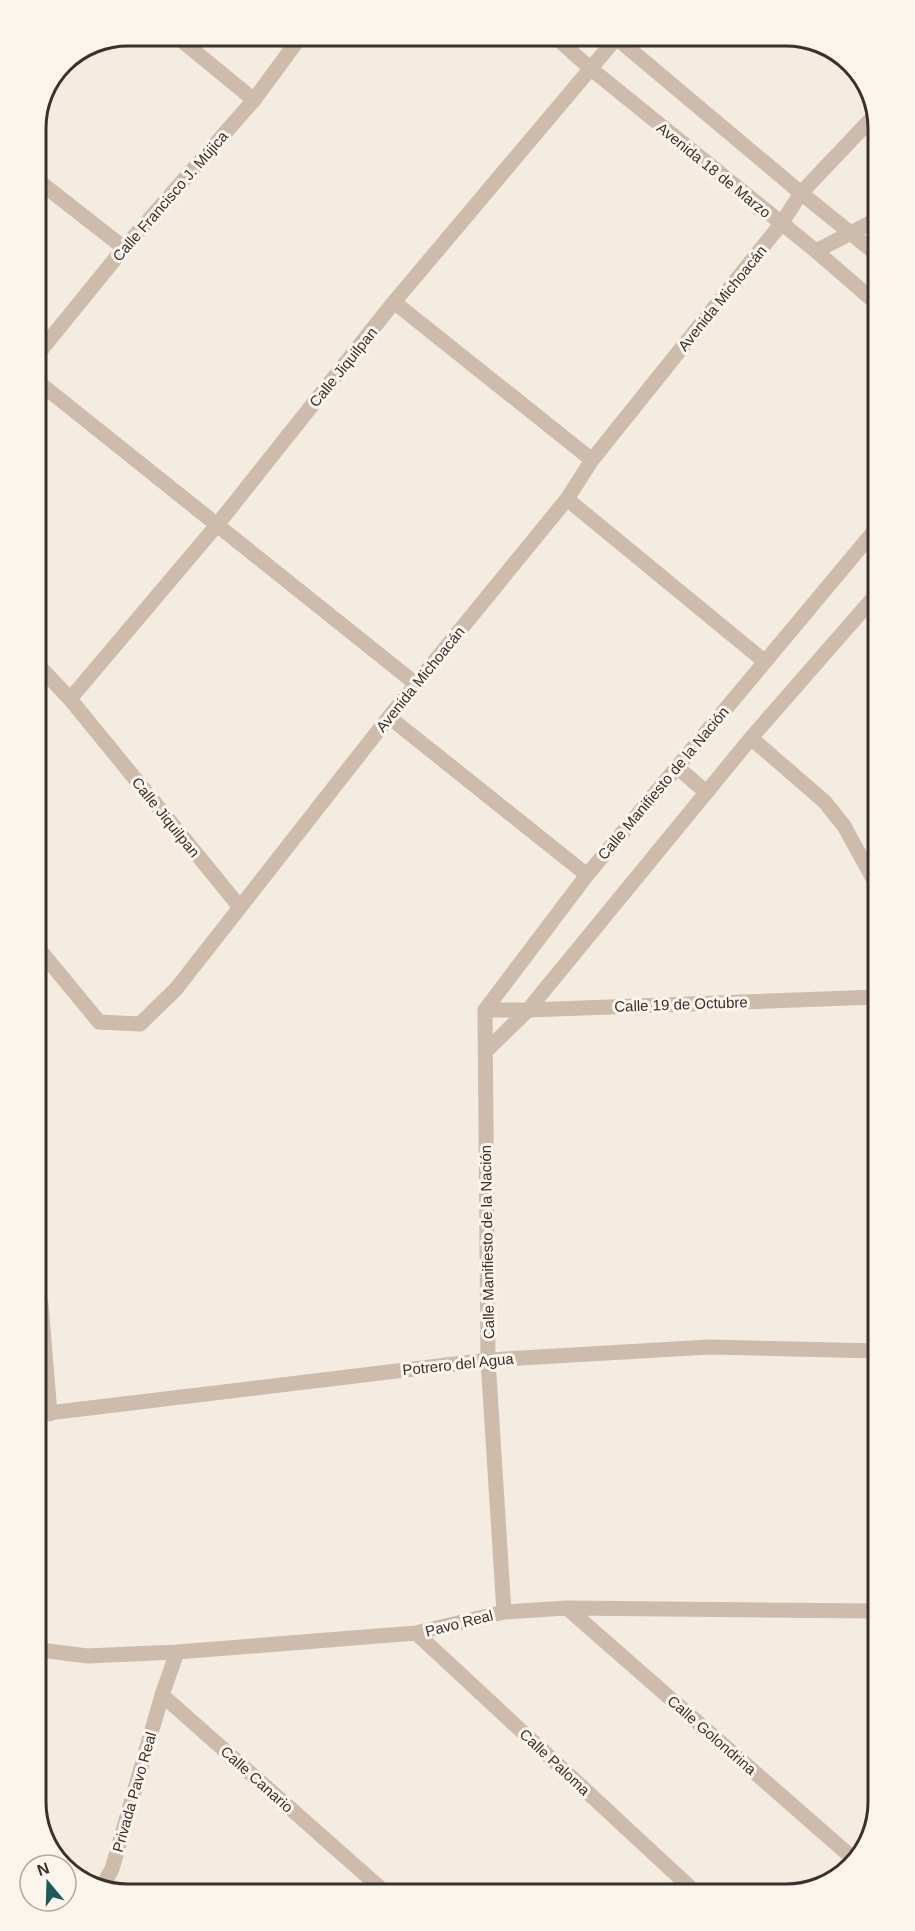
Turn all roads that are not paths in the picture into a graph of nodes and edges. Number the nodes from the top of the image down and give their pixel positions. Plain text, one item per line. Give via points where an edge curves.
1 (189, 47) edge
2 (293, 47) edge
3 (566, 47) edge
4 (608, 47) edge
5 (628, 47) edge
6 (590, 68) junction
7 (254, 100) junction
8 (868, 122) edge
9 (47, 188) edge
10 (801, 193) junction
11 (781, 224) junction
12 (868, 224) edge
13 (852, 233) junction
14 (868, 247) edge
15 (124, 248) junction
16 (816, 251) junction
17 (868, 297) edge
18 (394, 302) junction
19 (47, 343) edge
20 (47, 389) edge
21 (592, 460) junction
22 (567, 499) junction
23 (217, 525) junction
24 (868, 538) edge
25 (868, 604) edge
26 (764, 662) junction
27 (47, 675) edge
28 (416, 684) junction
29 (70, 699) junction
30 (389, 717) junction
31 (752, 738) junction
32 (677, 767) junction
33 (706, 792) junction
34 (868, 870) edge
35 (587, 875) junction
36 (239, 906) junction
37 (47, 959) edge
38 (868, 997) edge
39 (485, 1010) junction
40 (528, 1010) junction
41 (485, 1052) junction
42 (868, 1350) edge
43 (488, 1360) junction
44 (47, 1414) edge
45 (567, 1608) junction
46 (868, 1611) edge
47 (504, 1612) junction
48 (416, 1634) junction
49 (47, 1651) edge
50 (177, 1652) junction
51 (162, 1695) junction
52 (849, 1855) edge
53 (105, 1881) edge
54 (376, 1884) edge
55 (686, 1884) edge

1 - 7 street
2 - 7 street, Calle Francisco J. Mújica
3 - 6 street, Avenida 18 de Marzo
4 - 6 street, Calle Jiquilpan
5 - 10 street
6 - 11 street, Avenida 18 de Marzo
6 - 18 street, Calle Jiquilpan
7 - 15 street, Calle Francisco J. Mújica
8 - 10 street, Avenida Michoacán
9 - 15 street
10 - 11 street, Avenida Michoacán
10 - 13 street
11 - 16 street, Avenida 18 de Marzo
11 - 21 street, Avenida Michoacán
12 - 13 street
13 - 14 street
13 - 16 street
15 - 19 street, Calle Francisco J. Mújica
16 - 17 street, Avenida 18 de Marzo
18 - 21 street
18 - 23 street, Calle Jiquilpan
20 - 23 street
21 - 22 street, Avenida Michoacán
22 - 26 street
22 - 28 street, Avenida Michoacán
23 - 28 street
23 - 29 street, Calle Jiquilpan
24 - 26 street, Calle Manifiesto de la Nación
25 - 31 street
26 - 32 street, Calle Manifiesto de la Nación
27 - 29 street, Calle Jiquilpan
28 - 30 street, Avenida Michoacán
29 - 36 street, Calle Jiquilpan
30 - 35 street
30 - 36 street, Avenida Michoacán
31 - 33 street
31 - 34 street via 825,802 844,826
32 - 33 street
32 - 35 street, Calle Manifiesto de la Nación
33 - 40 street
35 - 39 street, Calle Manifiesto de la Nación
36 - 37 street, Avenida Michoacán via 176,989 140,1024 99,1022
38 - 40 street, Calle 19 de Octubre
39 - 40 street, Calle 19 de Octubre
39 - 41 street, Calle Manifiesto de la Nación
40 - 41 street
41 - 43 street, Calle Manifiesto de la Nación
42 - 43 street, Potrero del Agua via 709,1347
43 - 44 street, Potrero del Agua
43 - 47 street, Calle Manifiesto de la Nación
45 - 46 street, Pavo Real
45 - 47 street, Pavo Real
45 - 52 street, Calle Golondrina
47 - 48 street, Pavo Real
48 - 50 street, Pavo Real
48 - 55 street, Calle Paloma
49 - 50 street, Pavo Real via 87,1656
50 - 51 street
51 - 53 street, Privada Pavo Real
51 - 54 street, Calle Canario

